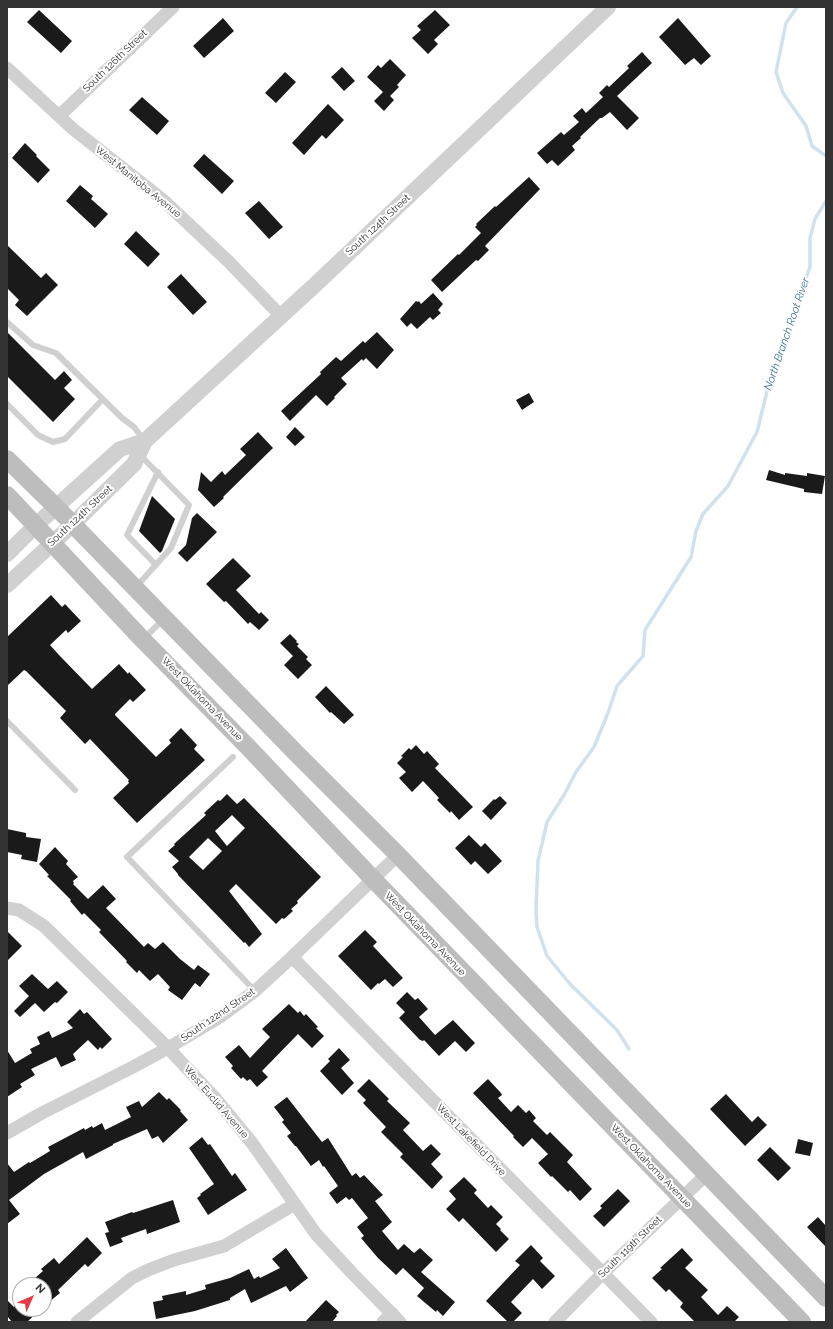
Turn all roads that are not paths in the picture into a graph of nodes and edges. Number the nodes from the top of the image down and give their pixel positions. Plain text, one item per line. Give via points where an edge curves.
1 (172, 7) edge
2 (608, 7) edge
3 (7, 68) edge
4 (59, 116) junction
5 (281, 316) junction
6 (7, 322) edge
7 (103, 399) junction
8 (7, 404) edge
9 (142, 448) junction
10 (7, 459) edge
11 (158, 472) junction
12 (7, 495) edge
13 (56, 507) junction
14 (73, 524) junction
15 (36, 525) junction
16 (52, 542) junction
17 (7, 554) edge
18 (156, 565) junction
19 (7, 585) edge
20 (136, 588) junction
21 (165, 618) junction
22 (142, 639) junction
23 (7, 721) edge
24 (233, 757) dead end
25 (75, 790) dead end
26 (398, 855) junction
27 (373, 879) junction
28 (7, 908) edge
29 (292, 957) junction
30 (255, 991) junction
31 (168, 1048) junction
32 (7, 1133) edge
33 (707, 1174) junction
34 (682, 1198) junction
35 (295, 1204) junction
36 (602, 1274) junction
37 (826, 1298) edge
38 (392, 1319) edge
39 (77, 1322) edge
40 (555, 1322) edge
41 (651, 1322) edge
42 (802, 1322) edge

1 - 4 street, South 126th Street
2 - 5 street, South 124th Street
3 - 4 street, West Manitoba Avenue
4 - 5 street, West Manitoba Avenue via 162,199 229,262
5 - 9 street, South 124th Street
6 - 7 lane via 33,345 56,353
7 - 8 lane via 65,439 53,442 38,435
7 - 9 lane via 134,427
9 - 11 lane
9 - 13 street, South 124th Street via 120,450
9 - 14 street, South 124th Street via 134,464
10 - 13 main road
11 - 18 lane via 127,535
11 - 18 lane via 189,505 171,548
12 - 15 main road, West Oklahoma Avenue
13 - 14 main road
13 - 15 street, South 124th Street
14 - 16 street, South 124th Street
14 - 20 main road
15 - 16 main road, West Oklahoma Avenue
15 - 17 street, South 124th Street
16 - 19 street, South 124th Street
16 - 22 main road, West Oklahoma Avenue
18 - 20 lane
20 - 21 main road
21 - 22 lane
21 - 26 main road
22 - 27 main road, West Oklahoma Avenue
23 - 25 lane
24 - 30 lane via 127,857
26 - 27 street, South 122nd Street
26 - 33 main road
27 - 29 street, South 122nd Street
27 - 34 main road, West Oklahoma Avenue
28 - 31 street, West Euclid Avenue via 19,910 44,926
29 - 30 street, South 122nd Street
29 - 36 street, West Lakefield Drive
30 - 31 street, South 122nd Street via 220,1017
31 - 32 street, South 122nd Street
31 - 35 street, West Euclid Avenue via 252,1143
33 - 34 street, South 119th Street
33 - 37 main road
34 - 36 street, South 119th Street
34 - 42 main road, West Oklahoma Avenue
35 - 38 street, West Euclid Avenue via 316,1234
35 - 39 street via 224,1246 174,1260 132,1278
36 - 40 street, South 119th Street
36 - 41 street, West Lakefield Drive

